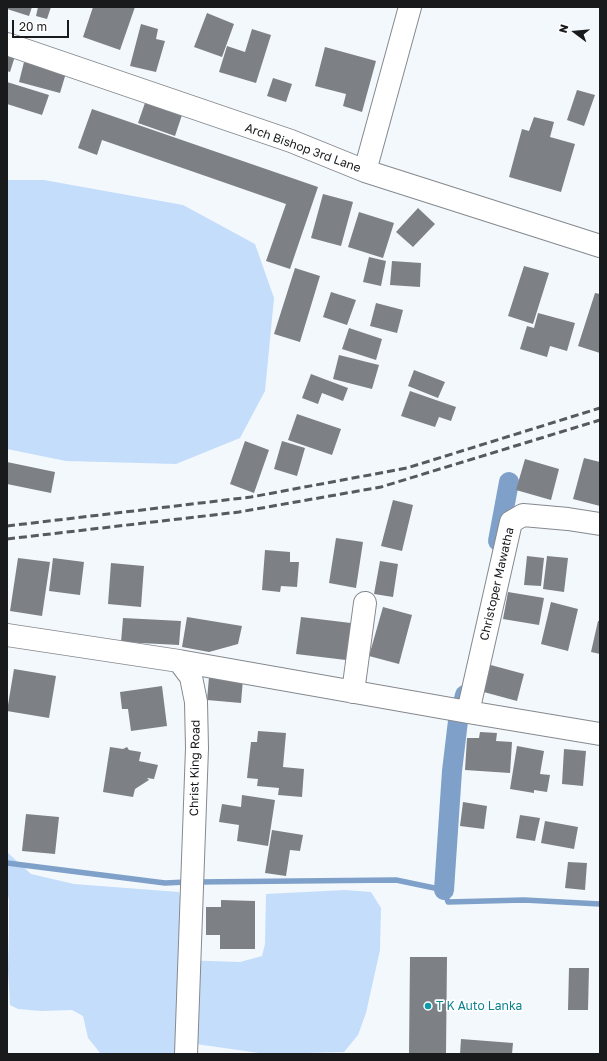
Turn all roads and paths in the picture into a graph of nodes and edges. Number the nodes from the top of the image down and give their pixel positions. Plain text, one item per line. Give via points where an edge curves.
1 (410, 7) edge
2 (7, 44) edge
3 (365, 171) junction
4 (600, 246) edge
5 (600, 524) edge
6 (365, 603) dead end
7 (7, 635) edge
8 (179, 661) junction
9 (353, 692) junction
10 (468, 712) junction
11 (600, 734) edge
12 (186, 1054) edge

1 - 3 street
2 - 3 street, Arch Bishop 3rd Lane via 291,141
3 - 4 street, Arch Bishop 3rd Lane
5 - 10 street, Christoper Mawatha via 523,515 511,522
6 - 9 street
7 - 8 street
8 - 9 street
8 - 12 street, Christ King Road via 191,677 196,702 197,748
9 - 10 street
10 - 11 street

